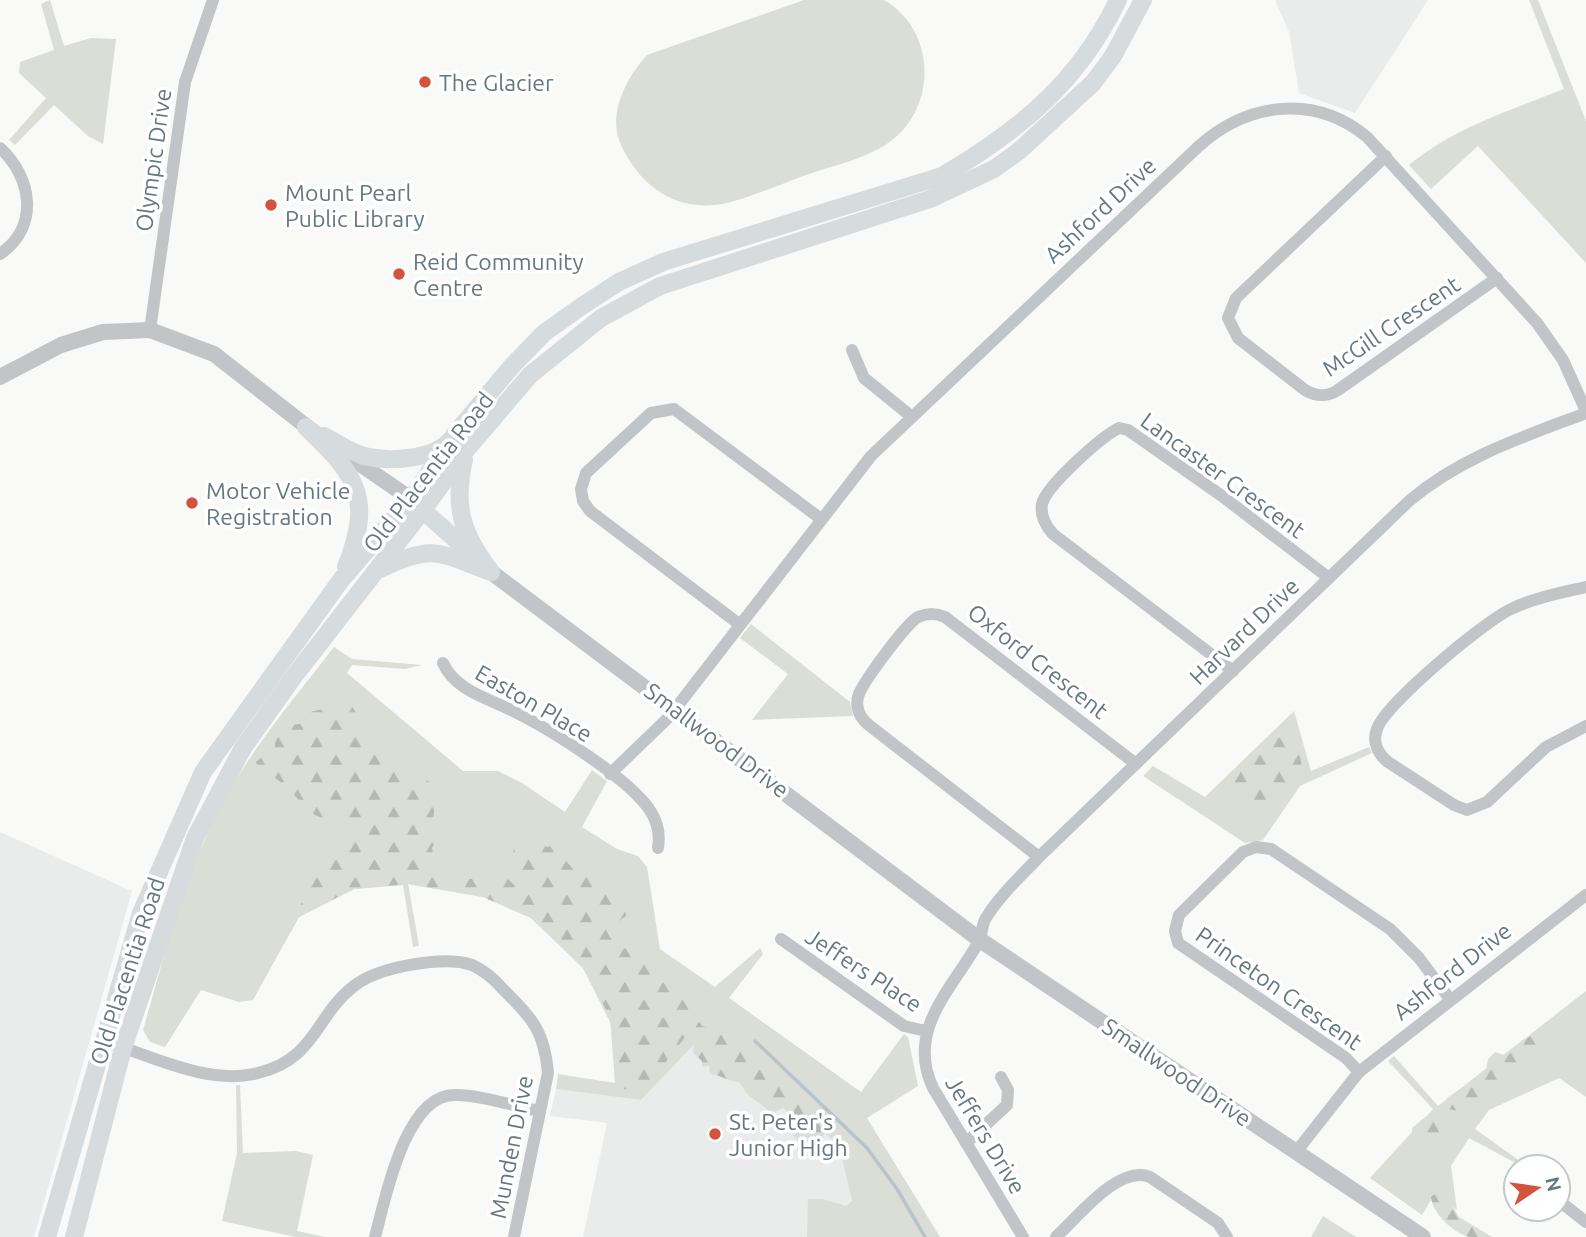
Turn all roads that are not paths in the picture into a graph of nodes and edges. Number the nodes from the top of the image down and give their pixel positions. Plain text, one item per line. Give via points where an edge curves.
1 (213, 0) edge
2 (1118, 0) edge
3 (1143, 0) edge
4 (0, 148) edge
5 (1385, 156) junction
6 (0, 254) edge
7 (1497, 278) junction
8 (150, 330) junction
9 (852, 350) dead end
10 (0, 377) edge
11 (1586, 412) edge
12 (912, 417) junction
13 (306, 427) junction
14 (456, 434) junction
15 (467, 449) junction
16 (417, 505) junction
17 (821, 519) junction
18 (377, 570) junction
19 (491, 572) junction
20 (1329, 578) junction
21 (341, 580) junction
22 (1586, 587) edge
23 (739, 624) junction
24 (443, 663) dead end
25 (1233, 671) junction
26 (675, 708) junction
27 (1586, 726) edge
28 (1136, 764) junction
29 (610, 774) junction
30 (658, 848) dead end
31 (1039, 857) junction
32 (1586, 895) edge
33 (781, 939) dead end
34 (980, 940) junction
35 (1449, 999) junction
36 (926, 1031) junction
37 (104, 1041) junction
38 (124, 1048) junction
39 (1359, 1072) junction
40 (1001, 1077) dead end
41 (540, 1111) junction
42 (966, 1143) junction
43 (1296, 1152) junction
44 (1572, 1211) edge
45 (1586, 1222) edge
46 (47, 1237) edge
47 (74, 1237) edge
48 (375, 1237) edge
49 (514, 1237) edge
50 (1023, 1237) edge
51 (1056, 1237) edge
52 (1227, 1237) edge
53 (1423, 1237) edge

1 - 8 street, Olympic Drive via 185,82
2 - 14 main road, Old Placentia Road via 1100,38 1056,92 980,154 942,176 663,262 619,282 544,333
3 - 15 main road, Old Placentia Road via 1093,83 994,169 930,199 660,286 601,318 530,375
4 - 6 street via 22,173 28,197 20,232
5 - 7 street, Ashford Drive
5 - 7 street, McGill Crescent via 1233,302 1229,324 1238,338 1306,390 1327,395
5 - 12 street, Ashford Drive via 1351,125 1315,110 1263,110 1224,126
7 - 11 street, Ashford Drive via 1550,341
8 - 10 street, Smallwood Drive via 103,332 61,345
8 - 13 street, Smallwood Drive via 214,354
9 - 12 street via 864,378
11 - 20 street, Harvard Drive via 1490,449 1436,480
12 - 17 street, Ashford Drive via 871,456
13 - 14 main road via 361,455 383,460 422,454 446,445
13 - 16 street, Smallwood Drive
13 - 21 main road via 354,480 359,529
14 - 16 main road, Old Placentia Road
15 - 16 main road, Old Placentia Road
15 - 19 main road via 458,500 470,545
16 - 18 main road, Old Placentia Road
16 - 19 main road, Smallwood Drive
16 - 21 main road, Old Placentia Road
17 - 23 street, Ashford Drive
17 - 23 street via 674,409 651,413 586,473 581,495 590,510
18 - 19 main road via 418,553 438,552
18 - 38 main road, Old Placentia Road via 243,748 195,838
19 - 26 street, Smallwood Drive
20 - 25 street, Harvard Drive
20 - 25 street, Lancaster Crescent via 1128,430 1119,428 1104,438 1049,490 1041,506 1053,534
21 - 37 main road, Old Placentia Road via 203,772 141,913
22 - 27 street via 1522,604 1474,632 1382,718 1375,740 1383,758 1467,810 1487,802 1546,747
23 - 26 street, Ashford Drive
24 - 29 street, Easton Place via 459,684 535,723
25 - 28 street, Harvard Drive
26 - 29 street
26 - 34 street, Smallwood Drive
28 - 31 street, Harvard Drive
28 - 31 street, Oxford Crescent via 945,617 925,615 912,622 862,688 857,701 860,715
29 - 30 street, Easton Place via 652,814 659,832
31 - 34 street, Harvard Drive via 984,920
32 - 35 street, Ashford Drive
33 - 36 street, Jeffers Place via 904,1026
34 - 36 street, Jeffers Drive via 937,1005
34 - 43 street, Smallwood Drive
35 - 39 street, Ashford Drive
35 - 39 street, Princeton Crescent via 1411,950 1382,923 1271,849 1256,847 1244,852 1179,915 1175,926 1178,943 1346,1058
36 - 42 street, Jeffers Drive via 929,1081
37 - 38 street, Munden Drive
37 - 46 main road, Old Placentia Road
38 - 41 street, Munden Drive via 213,1075 256,1074 300,1054 345,995 370,976 458,961 485,974 538,1027 548,1073
38 - 47 main road, Old Placentia Road
39 - 43 street, Ashford Drive
40 - 42 street via 1008,1090 1007,1105
41 - 48 street via 455,1095 434,1101 404,1142
41 - 49 street, Munden Drive
42 - 50 street, Jeffers Drive
43 - 53 street, Smallwood Drive
44 - 45 street
51 - 52 street via 1116,1181 1139,1174 1217,1223

